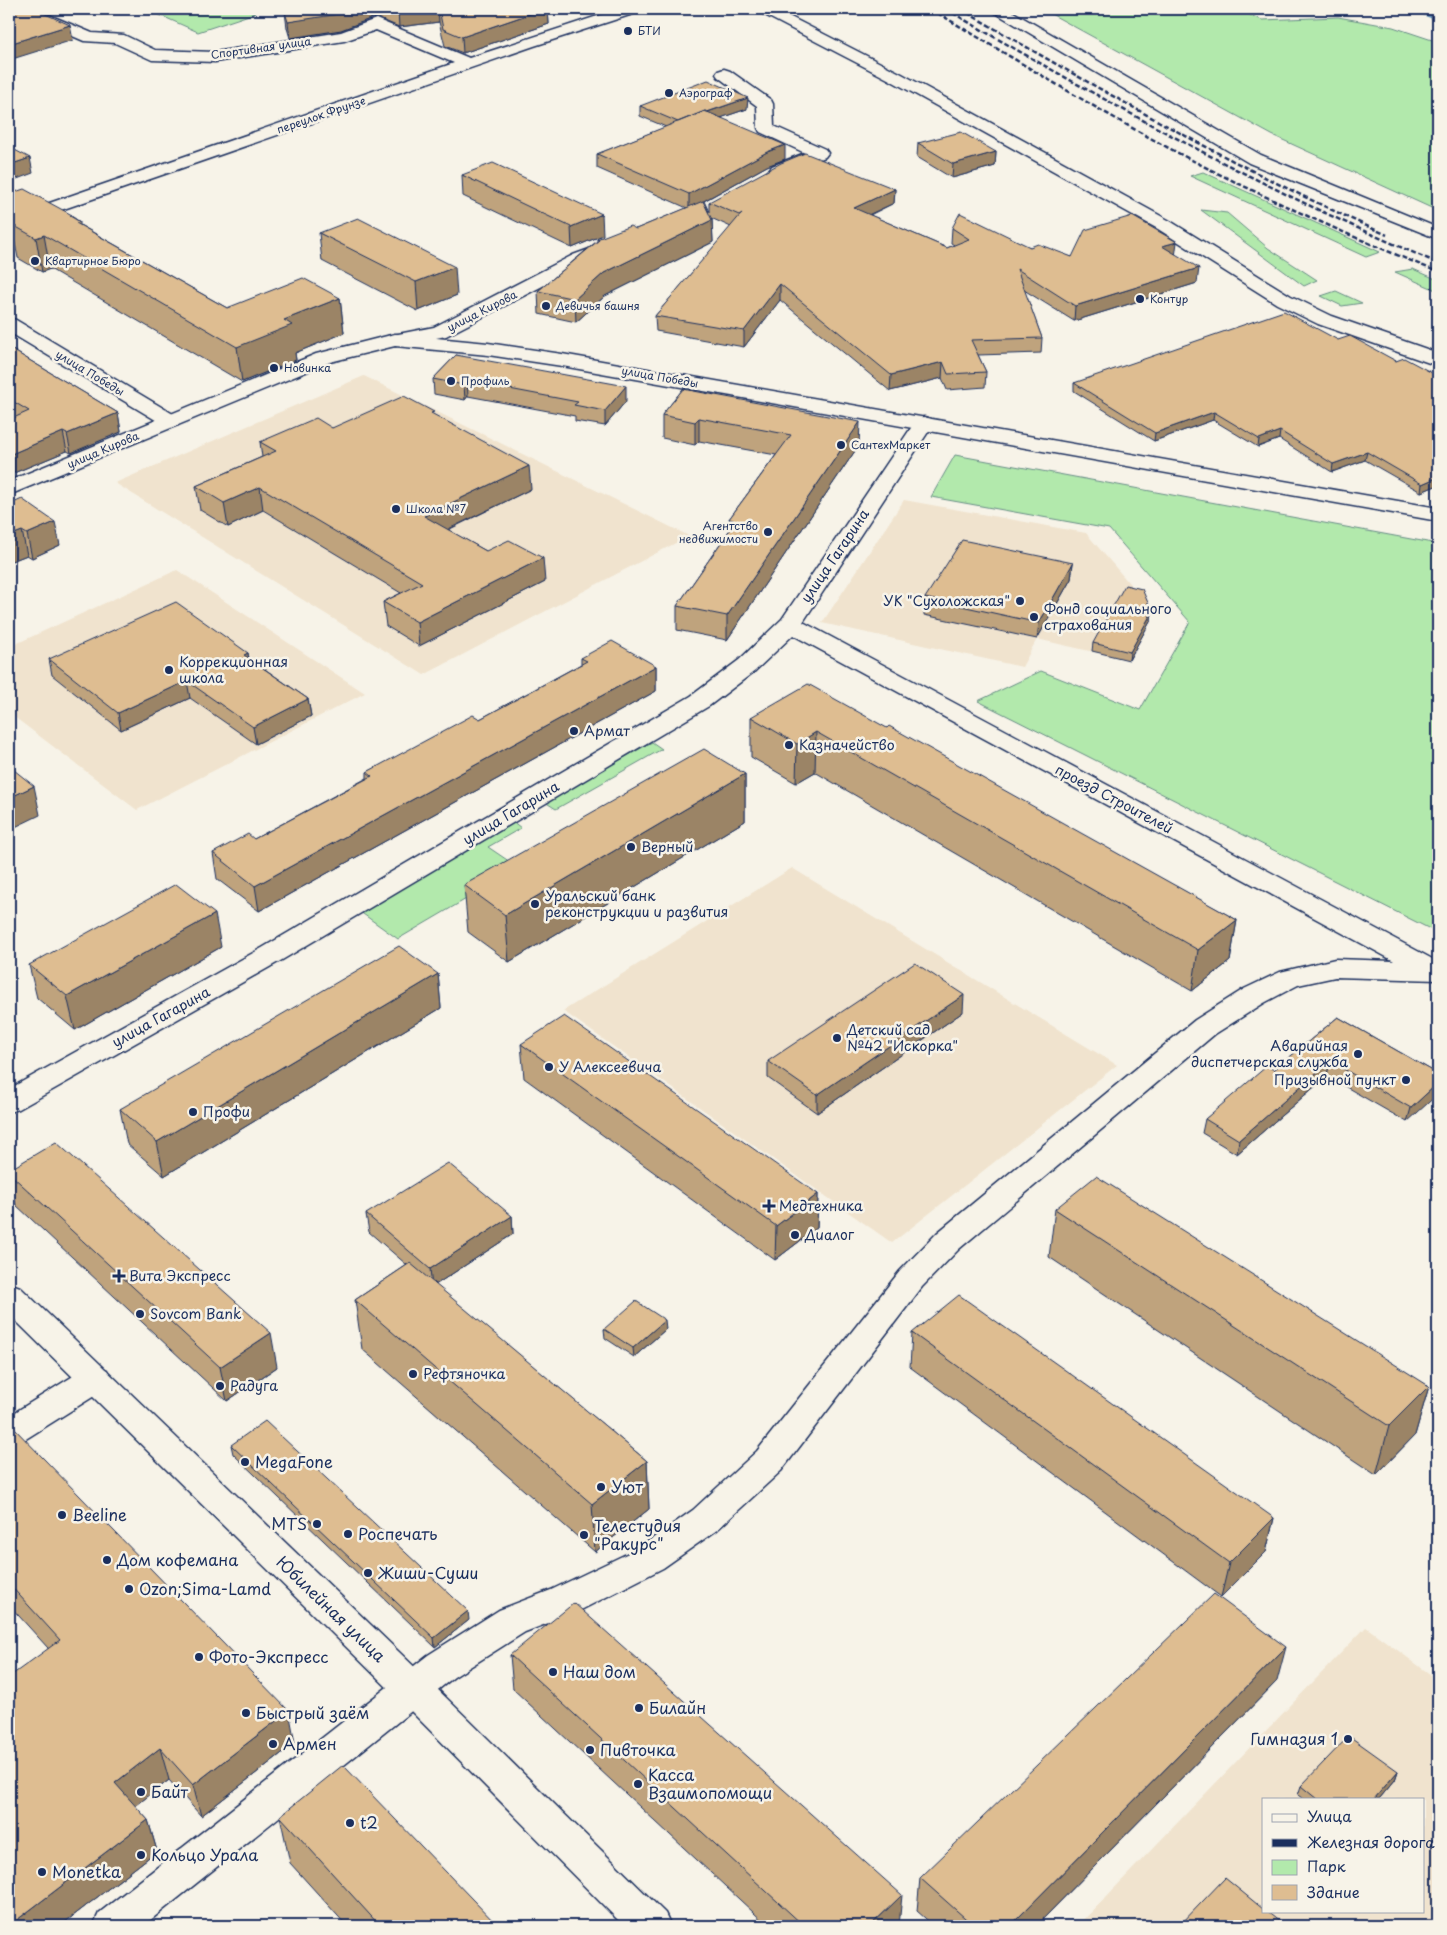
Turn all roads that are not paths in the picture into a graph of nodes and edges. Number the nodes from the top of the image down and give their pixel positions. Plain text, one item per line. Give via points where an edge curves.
1 (22, 9) edge
2 (634, 9) edge
3 (764, 9) edge
4 (997, 9) edge
5 (470, 64) junction
6 (724, 74) dead end
7 (763, 178) edge
8 (9, 223) edge
9 (1438, 234) edge
10 (623, 243) edge
11 (9, 324) edge
12 (395, 340) junction
13 (1438, 360) edge
14 (171, 421) junction
15 (924, 423) junction
16 (9, 489) edge
17 (1438, 515) edge
18 (790, 624) junction
19 (1437, 973) edge
20 (9, 1102) edge
21 (9, 1295) edge
22 (95, 1379) junction
23 (9, 1433) edge
24 (413, 1689) junction
25 (113, 1926) edge
26 (650, 1926) edge

1 - 5 street, Спортивная улица via 90,38 118,38 152,55 215,57 344,36 376,24
2 - 5 street, переулок Фрунзе
3 - 13 street via 1164,225 1284,300 1326,320
4 - 9 street via 1255,159
5 - 8 street, переулок Фрунзе
6 - 7 street via 764,104 766,128 820,152
10 - 12 street, улица Кирова via 580,259 438,332
11 - 14 street, улица Победы
12 - 14 street, улица Кирова via 323,358
12 - 15 street, улица Победы via 488,348
14 - 16 street, улица Кирова
15 - 17 street, улица Победы
15 - 18 street, улица Гагарина
18 - 19 street, проезд Строителей
18 - 20 street, улица Гагарина via 766,651 700,701 272,954
19 - 24 street via 1335,968 1290,978 1254,996 1205,1028 948,1241 852,1352 770,1461 705,1520 652,1558 564,1601 512,1621 441,1666
21 - 22 street, Юбилейная улица
22 - 23 street
22 - 24 street, Юбилейная улица
24 - 25 street
24 - 26 street, Юбилейная улица

